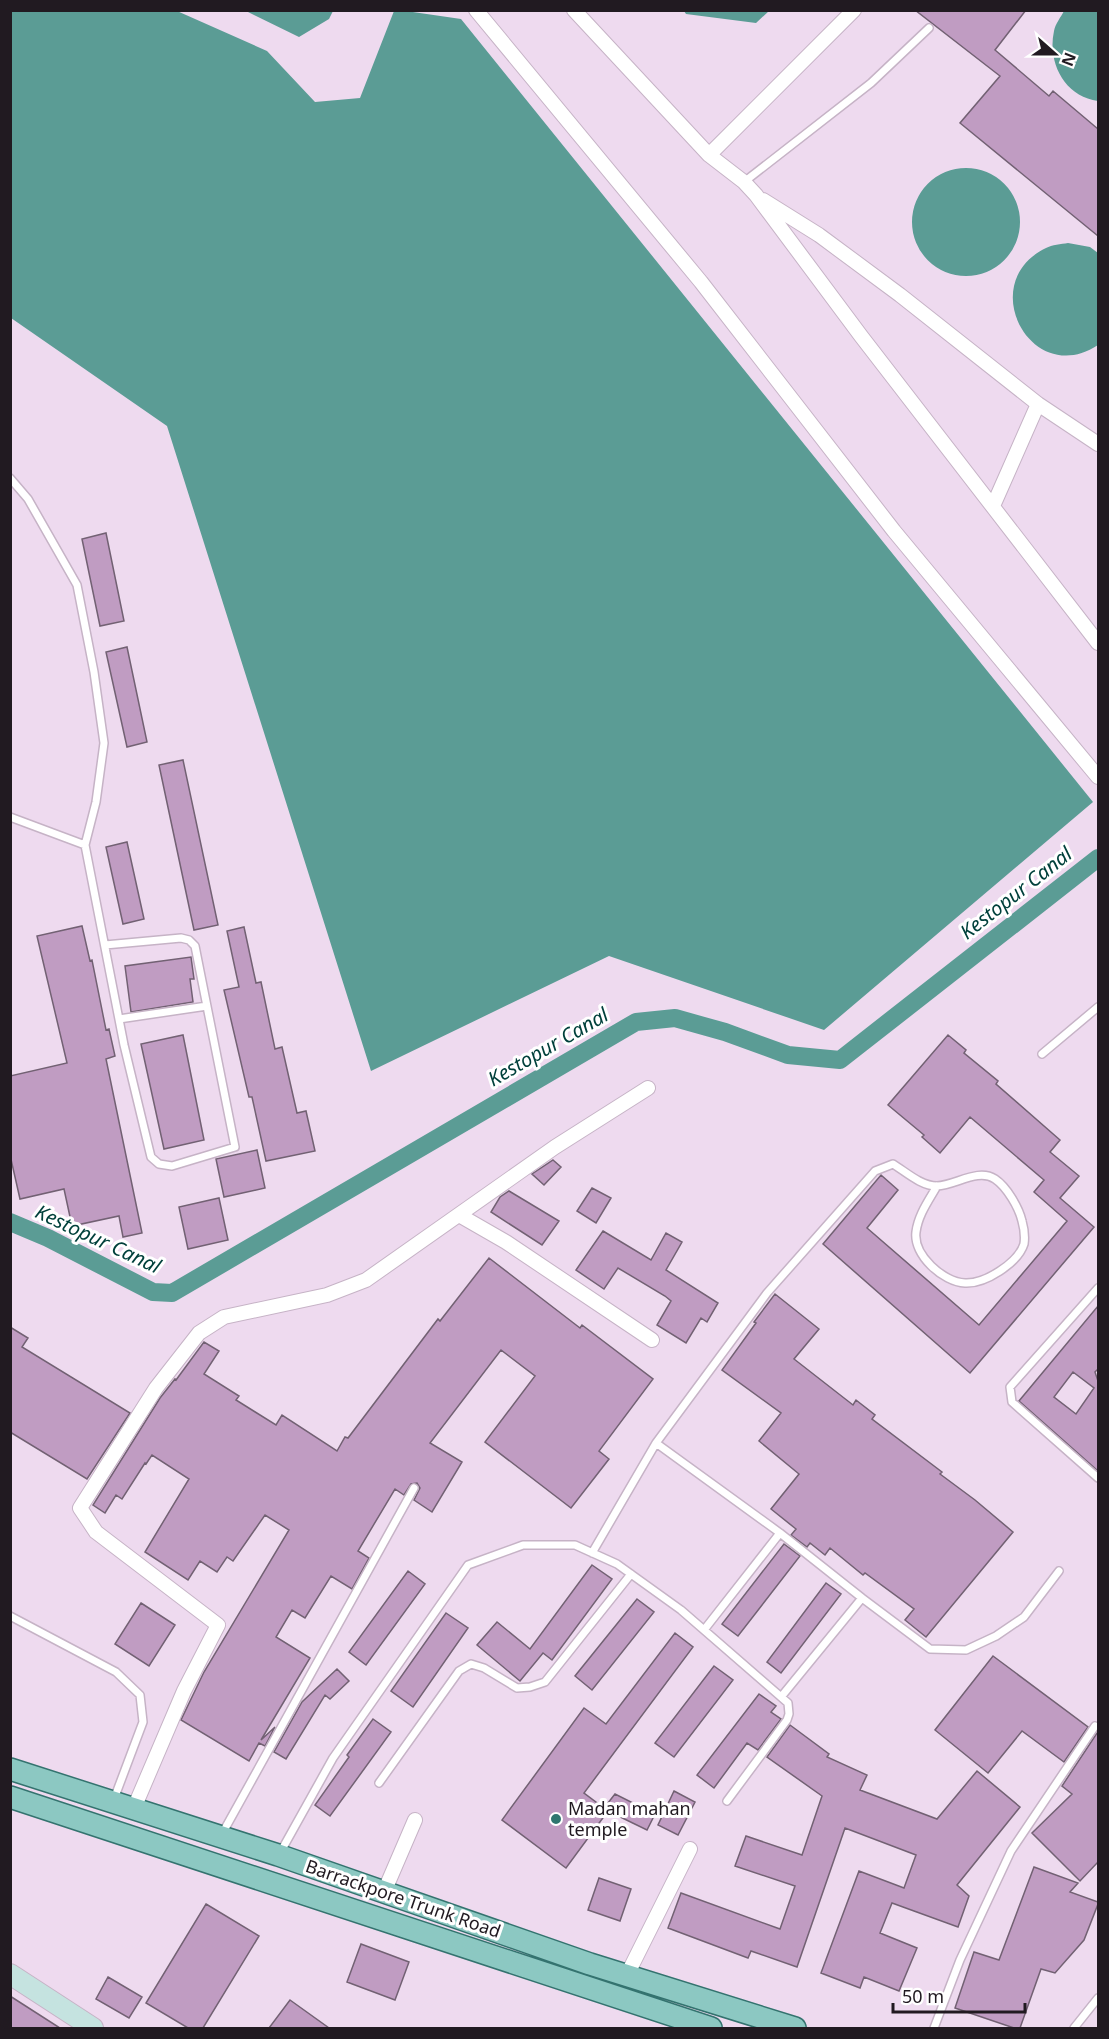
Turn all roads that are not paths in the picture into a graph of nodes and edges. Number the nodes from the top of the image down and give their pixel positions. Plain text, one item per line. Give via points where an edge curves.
1 (476, 10) edge
2 (574, 10) edge
3 (854, 10) edge
4 (929, 28) dead end
5 (709, 155) junction
6 (744, 182) junction
7 (756, 195) junction
8 (1038, 404) junction
9 (1098, 444) edge
10 (10, 478) edge
11 (993, 506) junction
12 (1098, 643) edge
13 (1098, 777) edge
14 (10, 817) edge
15 (85, 845) junction
16 (105, 945) junction
17 (207, 1006) junction
18 (1098, 1007) edge
19 (119, 1019) junction
20 (1042, 1053) dead end
21 (648, 1088) dead end
22 (937, 1186) junction
23 (459, 1215) junction
24 (1098, 1288) edge
25 (652, 1340) dead end
26 (656, 1443) junction
27 (1098, 1478) edge
28 (414, 1488) dead end
29 (780, 1533) junction
30 (592, 1553) junction
31 (1059, 1570) dead end
32 (631, 1574) junction
33 (862, 1598) junction
34 (10, 1616) edge
35 (704, 1630) junction
36 (781, 1696) junction
37 (1095, 1726) dead end
38 (10, 1769) edge
39 (379, 1784) dead end
40 (10, 1797) edge
41 (727, 1801) dead end
42 (113, 1802) junction
43 (134, 1809) junction
44 (415, 1820) dead end
45 (221, 1837) junction
46 (690, 1849) dead end
47 (278, 1855) junction
48 (384, 1892) junction
49 (10, 1974) edge
50 (627, 1976) junction
51 (1098, 1998) edge
52 (1077, 2027) edge
53 (93, 2028) edge
54 (711, 2028) edge
55 (795, 2028) edge
56 (934, 2028) edge

1 - 13 street via 701,282 894,531
2 - 5 street
3 - 5 street
4 - 6 lane via 871,83
5 - 6 street
6 - 7 street
7 - 8 street via 819,235
7 - 11 street
8 - 9 street
8 - 11 street
10 - 15 lane via 28,499 77,585 104,743
11 - 12 street
14 - 15 lane
15 - 16 lane
16 - 17 lane via 189,940 195,946
16 - 19 lane
17 - 19 lane
17 - 19 lane via 235,1147 172,1166 159,1164 151,1157
18 - 20 lane
21 - 23 street
22 - 22 lane via 985,1175 1002,1186 1020,1213 1024,1234 1024,1244 1007,1266 982,1281 965,1284 930,1267 915,1235 918,1219
22 - 26 lane via 922,1183 893,1164 875,1171 767,1293
23 - 25 street
23 - 43 street via 366,1280 327,1294 224,1317 199,1333 156,1388 81,1508 96,1532 218,1625 184,1690
24 - 27 lane via 1010,1387 1012,1402
26 - 29 lane
26 - 30 lane
28 - 45 lane
29 - 33 lane
29 - 35 lane
30 - 32 lane
30 - 47 lane via 575,1545 523,1545 468,1565 333,1758
31 - 33 lane via 1024,1617 966,1650 930,1648
32 - 35 lane
32 - 39 lane via 544,1682 517,1688 471,1664 459,1671
33 - 36 lane
34 - 42 lane via 116,1672 140,1695 143,1722
35 - 36 lane
36 - 41 lane via 788,1703 787,1720
37 - 56 lane via 1011,1851 960,1960
38 - 42 main road, Barrackpore Trunk Road
40 - 54 main road, Barrackpore Trunk Road
42 - 43 main road, Barrackpore Trunk Road
43 - 45 main road, Barrackpore Trunk Road
44 - 48 street
45 - 47 main road, Barrackpore Trunk Road
46 - 50 street
47 - 48 main road, Barrackpore Trunk Road
48 - 50 main road, Barrackpore Trunk Road
49 - 53 street
50 - 55 main road, Barrackpore Trunk Road
51 - 52 lane

